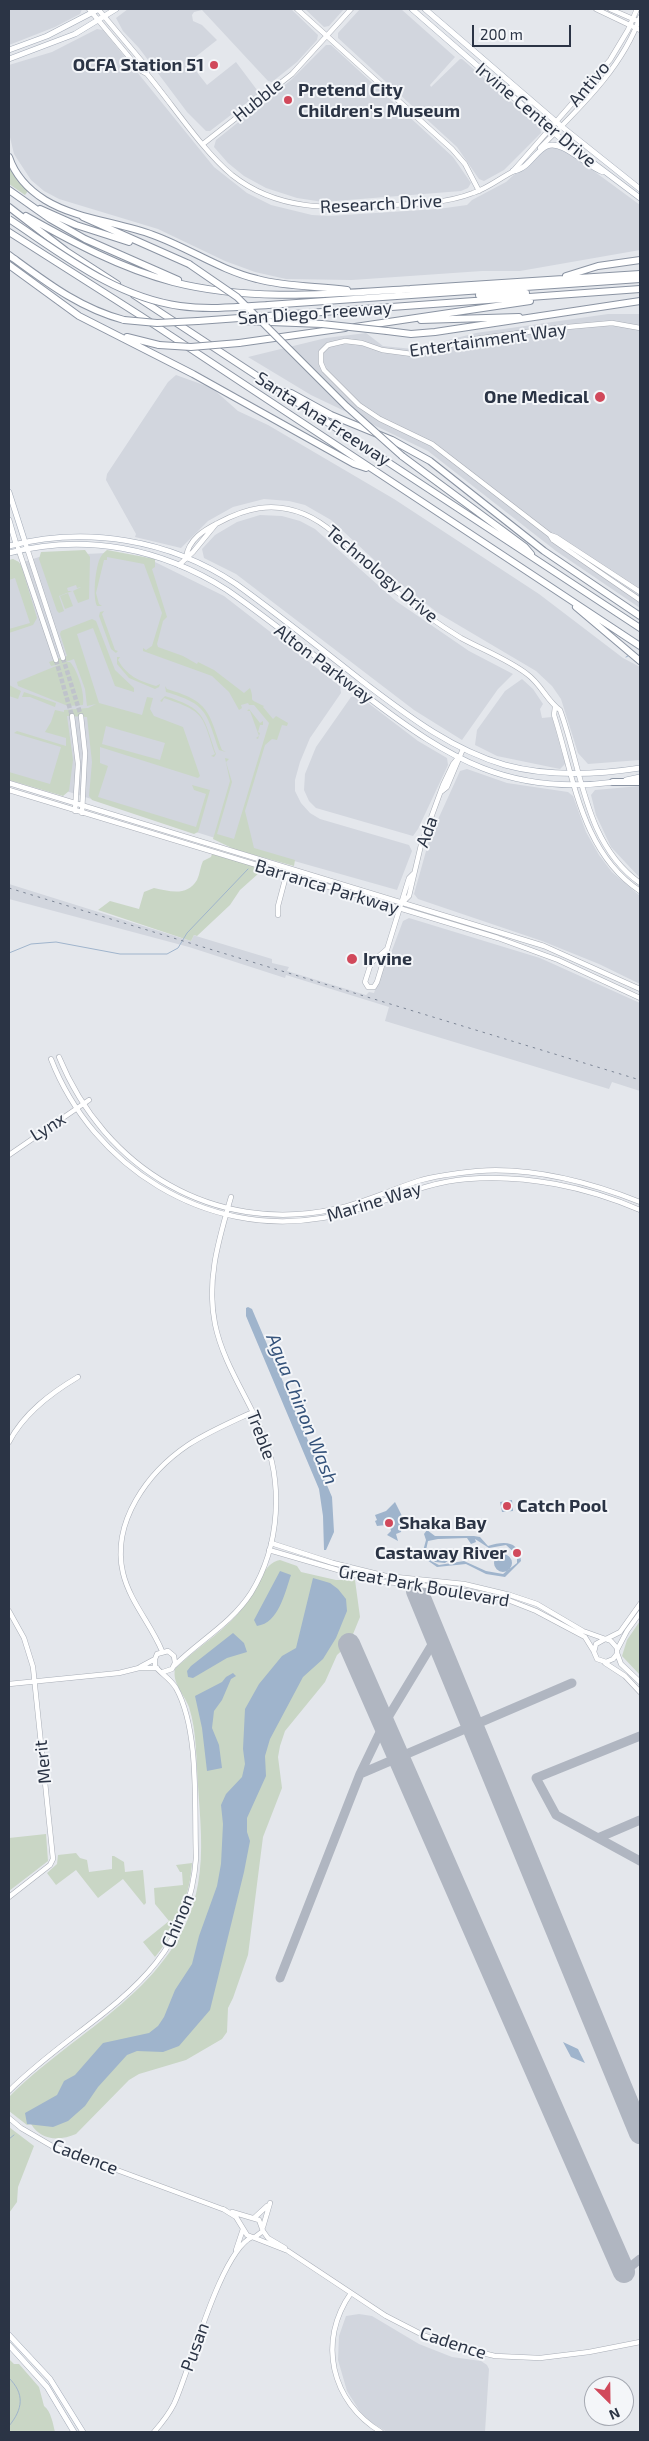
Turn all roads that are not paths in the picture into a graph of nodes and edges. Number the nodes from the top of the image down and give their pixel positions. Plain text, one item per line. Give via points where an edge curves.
1 (99, 9) edge
2 (116, 9) edge
3 (297, 9) edge
4 (351, 9) edge
5 (412, 9) edge
6 (425, 9) edge
7 (596, 9) edge
8 (610, 9) edge
9 (637, 9) edge
10 (91, 11) edge
11 (106, 16) junction
12 (633, 19) junction
13 (99, 20) junction
14 (640, 20) edge
15 (631, 25) junction
16 (638, 29) edge
17 (327, 36) junction
18 (9, 50) edge
19 (9, 60) edge
20 (147, 74) junction
21 (504, 89) junction
22 (542, 110) junction
23 (556, 122) junction
24 (561, 126) junction
25 (550, 129) junction
26 (555, 134) junction
27 (204, 144) junction
28 (9, 157) edge
29 (514, 171) junction
30 (606, 172) junction
31 (640, 189) edge
32 (9, 190) edge
33 (479, 191) junction
34 (640, 198) edge
35 (31, 205) junction
36 (9, 206) edge
37 (70, 210) junction
38 (9, 219) edge
39 (9, 223) edge
40 (9, 227) edge
41 (9, 232) edge
42 (150, 248) junction
43 (9, 255) edge
44 (640, 260) edge
45 (9, 265) edge
46 (640, 274) edge
47 (640, 279) edge
48 (554, 280) junction
49 (192, 286) junction
50 (640, 289) edge
51 (361, 292) junction
52 (571, 294) junction
53 (640, 301) edge
54 (268, 307) junction
55 (537, 317) junction
56 (226, 319) junction
57 (146, 320) junction
58 (403, 320) junction
59 (640, 328) edge
60 (114, 333) junction
61 (280, 391) junction
62 (375, 471) junction
63 (9, 492) edge
64 (9, 520) edge
65 (550, 535) junction
66 (25, 542) junction
67 (16, 544) junction
68 (9, 546) edge
69 (27, 549) junction
70 (19, 551) junction
71 (9, 553) edge
72 (186, 557) junction
73 (535, 559) junction
74 (180, 565) junction
75 (640, 592) edge
76 (570, 600) junction
77 (640, 600) edge
78 (640, 616) edge
79 (640, 628) edge
80 (640, 646) edge
81 (64, 658) tunnel mouth
82 (56, 660) tunnel mouth
83 (640, 660) edge
84 (555, 707) junction
85 (72, 716) tunnel mouth
86 (81, 716) tunnel mouth
87 (462, 749) junction
88 (458, 758) junction
89 (640, 768) edge
90 (572, 774) junction
91 (579, 774) junction
92 (640, 777) edge
93 (613, 782) junction
94 (640, 782) edge
95 (9, 783) edge
96 (574, 784) junction
97 (582, 784) junction
98 (9, 790) edge
99 (76, 802) junction
100 (83, 804) junction
101 (75, 811) junction
102 (82, 813) junction
103 (288, 868) junction
104 (286, 874) junction
105 (640, 883) edge
106 (640, 891) edge
107 (403, 902) junction
108 (400, 910) junction
109 (278, 915) dead end
110 (487, 928) junction
111 (485, 935) junction
112 (387, 949) junction
113 (640, 989) edge
114 (640, 998) edge
115 (59, 1057) dead end
116 (51, 1059) dead end
117 (89, 1100) dead end
118 (82, 1105) junction
119 (76, 1109) junction
120 (9, 1154) edge
121 (230, 1197) dead end
122 (640, 1202) edge
123 (228, 1208) junction
124 (640, 1210) edge
125 (226, 1214) junction
126 (78, 1377) dead end
127 (253, 1412) junction
128 (9, 1442) edge
129 (271, 1543) junction
130 (269, 1550) junction
131 (640, 1604) edge
132 (9, 1612) edge
133 (640, 1613) edge
134 (605, 1639) junction
135 (162, 1651) junction
136 (189, 1651) junction
137 (617, 1651) junction
138 (594, 1652) junction
139 (174, 1656) junction
140 (155, 1659) junction
141 (604, 1662) junction
142 (173, 1667) junction
143 (139, 1668) junction
144 (157, 1668) junction
145 (163, 1672) junction
146 (35, 1682) junction
147 (640, 1682) edge
148 (9, 1684) edge
149 (173, 1684) junction
150 (640, 1692) edge
151 (9, 1897) edge
152 (9, 2091) edge
153 (9, 2118) edge
154 (223, 2209) junction
155 (254, 2218) junction
156 (243, 2227) junction
157 (262, 2230) junction
158 (253, 2237) junction
159 (288, 2251) junction
160 (233, 2259) junction
161 (351, 2293) junction
162 (9, 2335) edge
163 (640, 2342) edge
164 (9, 2345) edge
165 (74, 2432) edge
166 (83, 2432) edge
167 (154, 2432) edge
168 (381, 2432) edge

1 - 10 main road
1 - 11 street, Research Drive
2 - 11 main road
3 - 17 street
4 - 17 street, Hubble
5 - 21 main road, Irvine Center Drive
6 - 22 main road, Irvine Center Drive
7 - 15 street
8 - 12 street
9 - 12 street, Antivo
10 - 13 street, Research Drive
10 - 18 main road via 47,36
11 - 13 main road
11 - 20 street, Research Drive via 145,65
12 - 14 street
12 - 15 street, Antivo
13 - 19 main road via 54,44
13 - 20 street, Research Drive via 140,70
14 - 16 street, Antivo
15 - 16 street
15 - 23 street, Antivo via 610,60
16 - 24 street, Antivo via 610,72
17 - 27 street, Hubble via 292,74
17 - 33 street via 452,149 466,164
20 - 27 street, Research Drive
21 - 22 main road via 511,88
21 - 25 main road, Irvine Center Drive
22 - 23 main road, Irvine Center Drive
23 - 24 main road, Irvine Center Drive
23 - 25 street, Antivo
24 - 26 street, Antivo
24 - 31 main road, Irvine Center Drive
25 - 26 main road, Irvine Center Drive
25 - 29 street, Research Drive
26 - 29 street, Research Drive via 520,169
26 - 30 main road, Irvine Center Drive
27 - 33 street, Research Drive via 225,168 246,185 299,206 330,208 436,202
28 - 37 highway via 29,188 48,202
29 - 30 main road via 522,169 544,148 554,144 595,169
29 - 33 street, Research Drive
30 - 34 main road, Irvine Center Drive
32 - 35 highway
35 - 42 highway via 76,225
35 - 49 highway via 85,239
36 - 49 highway, San Diego Freeway via 98,255 133,270
36 - 61 highway, Santa Ana Freeway via 66,251
37 - 42 highway
37 - 51 highway via 152,234 242,275 278,283
38 - 54 highway, bridge via 97,277 137,296 200,308
39 - 54 highway, bridge via 99,282 144,302 195,311
40 - 57 highway via 142,313
41 - 57 highway, Santa Ana Freeway
42 - 73 highway, bridge via 189,264 237,296 346,406 402,456 526,547
43 - 56 highway, San Diego Freeway, bridge via 69,298 124,320 157,323
44 - 48 highway via 598,266
45 - 60 highway via 63,306
46 - 48 highway, San Diego Freeway
47 - 54 highway
48 - 51 highway, San Diego Freeway
49 - 51 highway, San Diego Freeway via 269,296
50 - 52 highway, San Diego Freeway
50 - 54 highway
52 - 56 highway, San Diego Freeway
52 - 58 highway
53 - 55 highway
55 - 56 highway, bridge via 422,334
55 - 58 highway
57 - 62 highway, Santa Ana Freeway
58 - 60 highway, bridge via 191,347 159,344
59 - 65 street, Entertainment Way via 612,324 556,328 475,339 412,354 352,341 332,342 320,355 322,366 356,402 380,420 432,444
60 - 62 highway via 354,464
61 - 73 highway, Santa Ana Freeway
61 - 78 highway via 291,393 331,415 392,440 430,461 544,551
62 - 76 highway, Santa Ana Freeway
63 - 66 main road
64 - 67 main road
65 - 75 street
65 - 77 street
66 - 67 main road, Alton Parkway
66 - 69 street
66 - 72 main road, Alton Parkway via 102,537 148,545
67 - 68 main road, Alton Parkway
67 - 70 street
69 - 70 main road, Alton Parkway
69 - 74 main road, Alton Parkway via 67,544 110,546 145,552
69 - 81 street
70 - 71 main road, Alton Parkway
70 - 82 street
72 - 74 street, Technology Drive
72 - 84 street, Technology Drive via 187,550 209,525 240,511 268,507 297,511 319,522 426,614 532,678
72 - 87 main road, Alton Parkway via 236,584 422,726
73 - 79 highway, Santa Ana Freeway
74 - 88 main road, Alton Parkway via 227,590 420,736
76 - 80 highway, Santa Ana Freeway
76 - 83 highway via 581,613
84 - 90 street, Technology Drive via 554,715
84 - 91 street, Technology Drive via 560,710
85 - 99 street via 78,764
86 - 100 street via 85,753
87 - 88 street, Ada
87 - 90 main road, Alton Parkway via 512,767
88 - 96 main road, Alton Parkway via 513,778 548,784
88 - 107 street, Ada via 421,845 414,879
89 - 91 main road, Alton Parkway
90 - 91 main road, Alton Parkway
90 - 96 street, Technology Drive
91 - 97 street, Technology Drive
92 - 93 main road, Alton Parkway
93 - 94 highway
93 - 97 main road, Alton Parkway
95 - 99 street, Barranca Parkway
96 - 97 main road, Alton Parkway
96 - 106 street, Technology Drive via 585,821 599,848
97 - 105 street, Technology Drive via 592,819 610,852
98 - 101 street, Barranca Parkway
99 - 100 street, Barranca Parkway
99 - 101 street
100 - 102 street
100 - 103 street, Barranca Parkway
101 - 102 street, Barranca Parkway
102 - 104 street, Barranca Parkway
103 - 104 street
103 - 107 street, Barranca Parkway
104 - 108 street, Barranca Parkway
104 - 109 street
107 - 108 street, Ada
107 - 110 street, Barranca Parkway
108 - 111 street, Barranca Parkway
108 - 112 street, Ada
110 - 111 street
110 - 113 street, Barranca Parkway via 544,946
111 - 114 street, Barranca Parkway via 558,960
112 - 112 street, Ada via 371,963 365,982 368,987 377,982
115 - 118 street, Marine Way
116 - 119 street, Marine Way
117 - 118 street, Lynx
118 - 119 street, Lynx
118 - 123 street, Marine Way via 119,1150 142,1168 173,1188
119 - 120 street, Lynx
119 - 125 street, Marine Way via 108,1148 154,1184 183,1200
121 - 123 street, Treble
122 - 123 street, Marine Way via 566,1179 494,1170 434,1177 321,1212 278,1214
123 - 125 street, Treble
124 - 125 street, Marine Way via 549,1183 495,1177 436,1184 322,1218 269,1221
125 - 127 street, Treble via 212,1272 215,1323 224,1353
126 - 128 street via 32,1410
127 - 129 street, Treble via 269,1448 277,1492
127 - 135 street via 188,1445 155,1474 128,1517 121,1540 121,1561 127,1585
129 - 130 street, Treble
129 - 134 street, Great Park Boulevard via 386,1576 457,1583 497,1591 537,1604
130 - 136 street, Treble via 252,1591 240,1608
130 - 138 street, Great Park Boulevard via 376,1581 451,1588 508,1600 585,1637
131 - 134 street via 620,1632
132 - 146 street, Merit via 27,1646
133 - 137 street
134 - 137 street via 614,1643
134 - 138 street via 596,1644
135 - 139 street
135 - 140 street
136 - 139 street, Treble
136 - 142 street, Treble
137 - 141 street via 613,1659
137 - 147 street via 621,1664
138 - 141 street via 597,1659
139 - 142 street
140 - 143 street
140 - 144 street
141 - 150 street
142 - 145 street
142 - 149 street, Chinon
143 - 144 street
143 - 146 street
144 - 145 street
145 - 149 street, Chinon
146 - 148 street
146 - 151 street, Merit via 53,1859 50,1865
149 - 152 street, Chinon via 188,1720 193,1782 196,1858 184,1916 168,1948 144,1979
153 - 154 street, Cadence via 52,2146
154 - 155 street, Cadence
154 - 156 street, Cadence via 236,2217
155 - 156 street via 246,2221
155 - 157 street via 261,2223
155 - 157 street via 270,2203
156 - 158 street via 247,2235
156 - 160 street, Pusan
157 - 158 street
157 - 159 street, Cadence
158 - 159 street, Cadence
158 - 160 street, Pusan via 243,2243
159 - 161 street, Cadence
160 - 167 street, Pusan via 198,2334 174,2404
161 - 163 street, Cadence via 423,2335 487,2354 553,2357
161 - 168 street via 343,2304 333,2331 331,2348 335,2376 354,2410 364,2422
162 - 166 main road via 50,2379
164 - 165 main road via 47,2388

